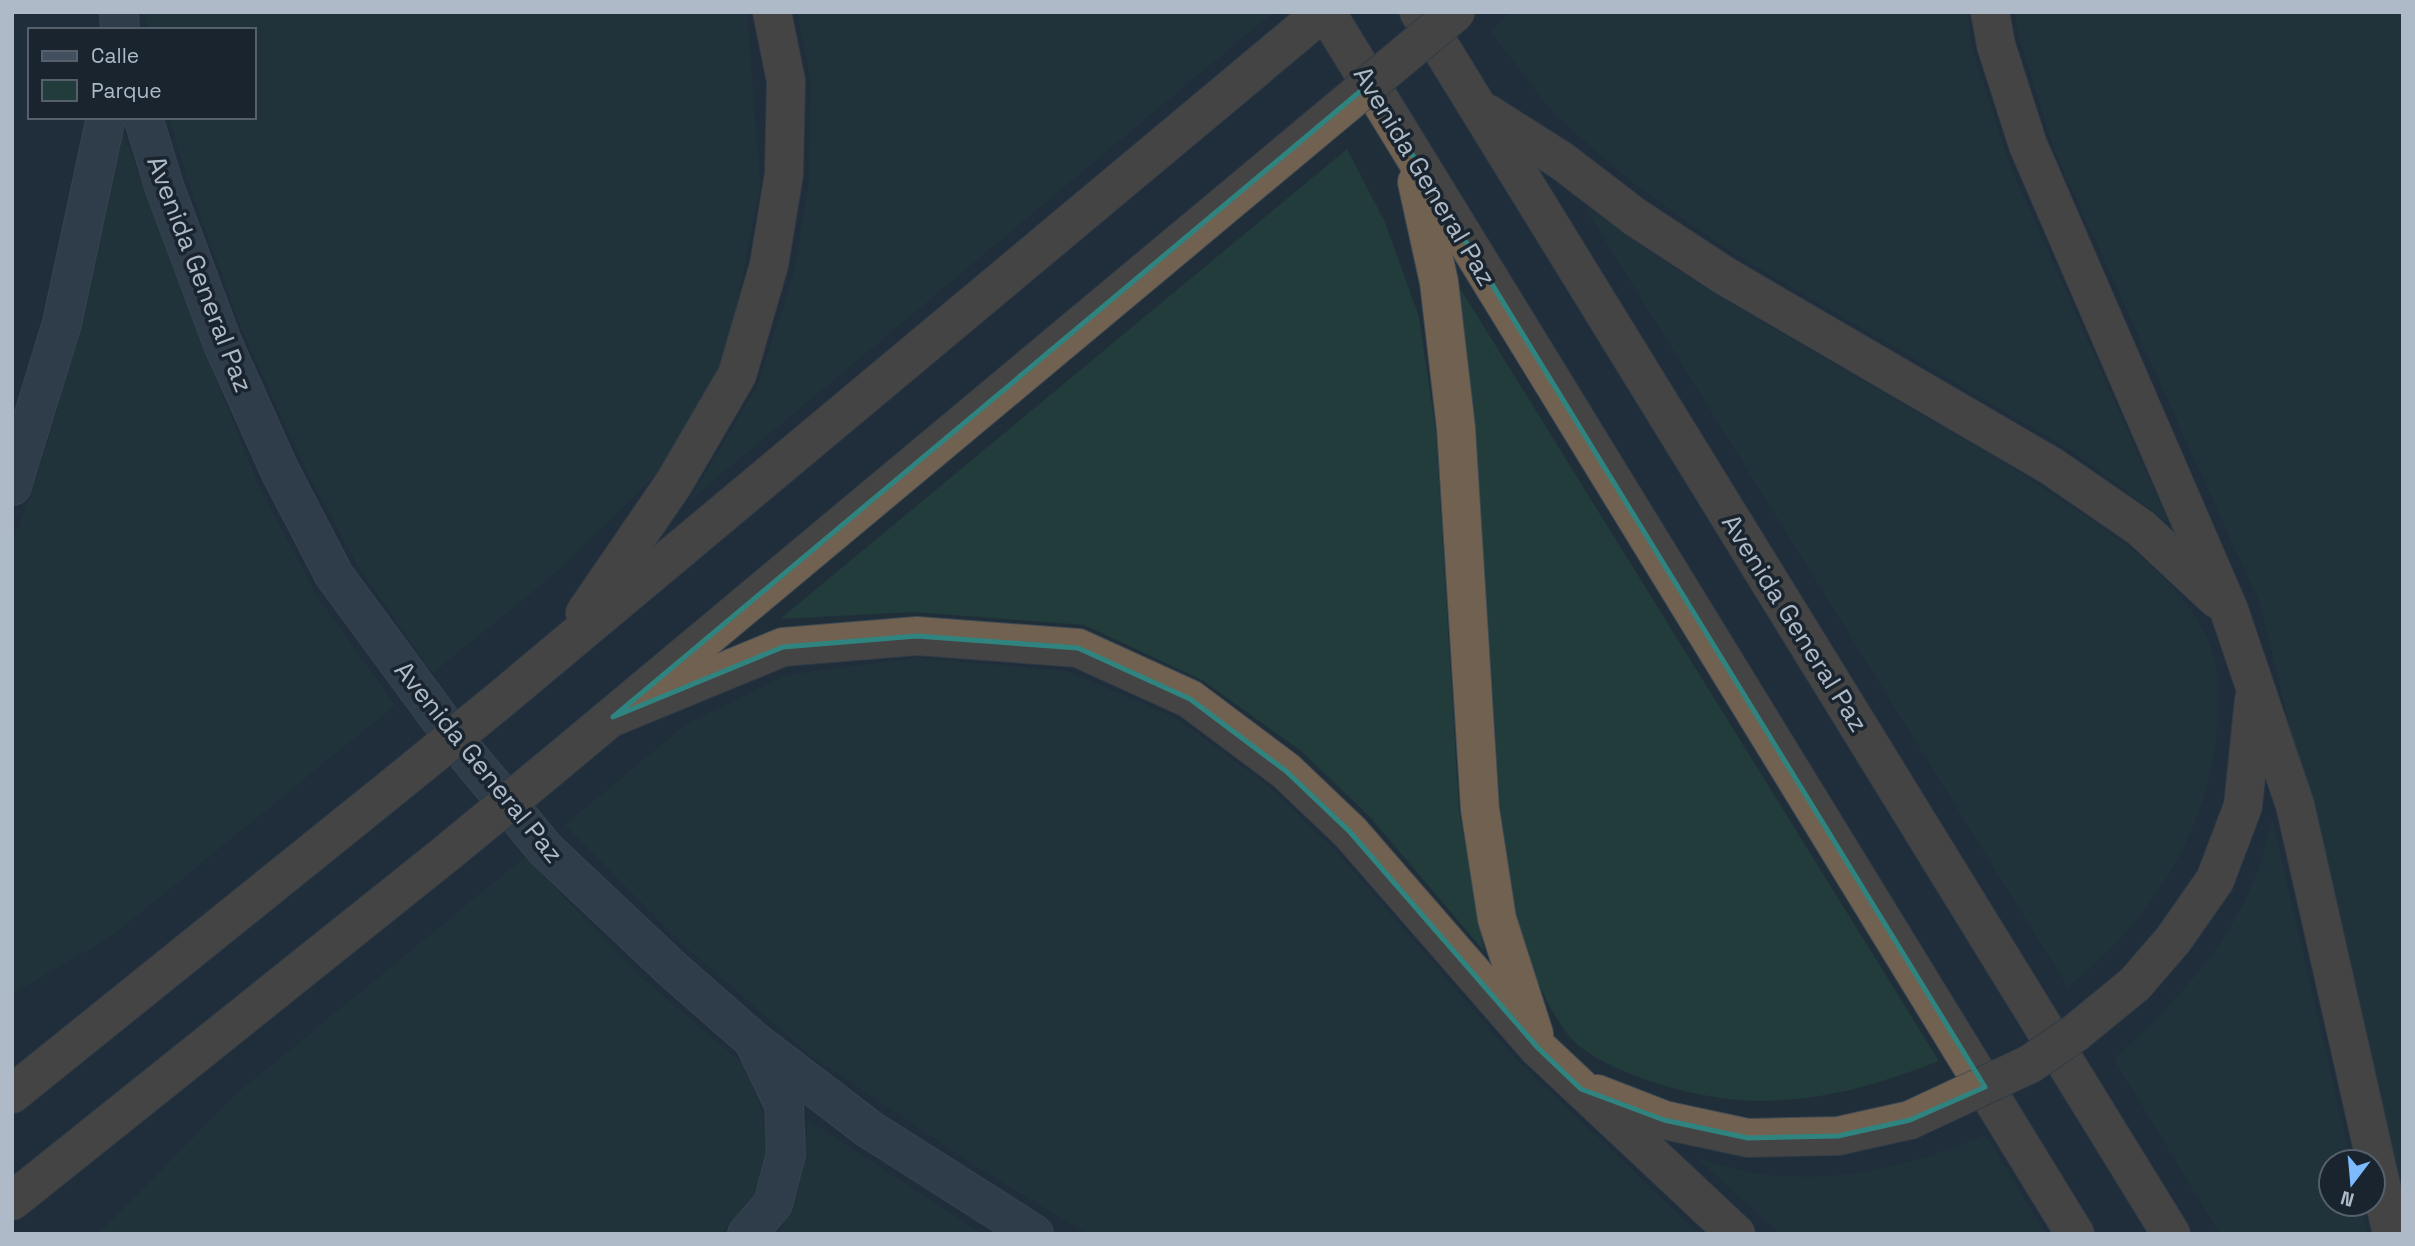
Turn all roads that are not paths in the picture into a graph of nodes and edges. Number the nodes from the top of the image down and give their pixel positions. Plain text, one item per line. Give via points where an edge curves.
1 (772, 12) edge
2 (1324, 12) edge
3 (1419, 12) edge
4 (1456, 12) edge
5 (1990, 12) edge
6 (1480, 109) junction
7 (106, 119) edge
8 (144, 119) edge
9 (1410, 152) junction
10 (12, 486) edge
11 (2229, 610) junction
12 (558, 652) junction
13 (2255, 687) junction
14 (613, 717) junction
15 (754, 1041) junction
16 (1538, 1048) junction
17 (1581, 1089) junction
18 (12, 1094) edge
19 (12, 1201) edge
20 (747, 1234) edge
21 (1034, 1234) edge
22 (1736, 1234) edge
23 (2075, 1234) edge
24 (2171, 1234) edge
25 (2392, 1234) edge

1 - 12 highway via 786,81 784,174 769,265 737,375 674,483
2 - 9 highway, Avenida General Paz
2 - 12 highway
3 - 6 highway, Avenida General Paz
4 - 14 highway, bridge
5 - 11 highway via 2028,145
6 - 11 highway via 1726,276 2051,466 2141,528
6 - 24 highway, Avenida General Paz
7 - 10 street via 62,323
8 - 15 street, Avenida General Paz via 223,344 279,469 334,575 459,745 545,849
9 - 16 highway via 1439,282 1454,415 1480,809 1497,919
9 - 23 highway, Avenida General Paz
11 - 13 highway
12 - 18 highway, bridge
13 - 17 highway, bridge via 2243,806 2216,880 2135,984 2030,1064 1910,1120 1838,1136 1748,1138 1664,1120
13 - 25 highway via 2295,805
14 - 16 highway via 783,647 917,636 1078,648 1190,699 1286,771 1350,832
14 - 19 highway, bridge
15 - 20 street via 783,1105 786,1154 773,1204
15 - 21 street, Avenida General Paz via 869,1129
16 - 17 highway
17 - 22 highway

